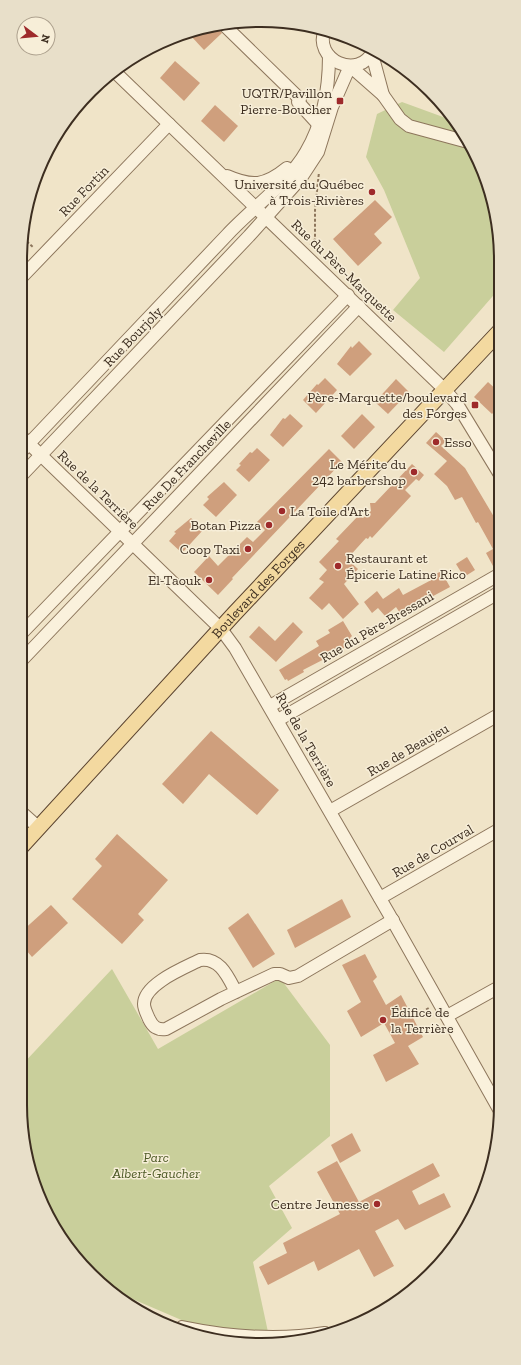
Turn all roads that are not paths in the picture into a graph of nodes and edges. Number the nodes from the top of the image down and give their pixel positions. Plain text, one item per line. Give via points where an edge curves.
1 (228, 29) edge
2 (324, 36) edge
3 (370, 54) edge
4 (329, 56) junction
5 (374, 56) edge
6 (350, 66) junction
7 (118, 75) edge
8 (383, 94) junction
9 (169, 124) junction
10 (318, 124) junction
11 (461, 140) edge
12 (310, 155) junction
13 (220, 172) junction
14 (256, 207) junction
15 (266, 217) junction
16 (27, 272) edge
17 (348, 296) junction
18 (359, 306) junction
19 (494, 337) edge
20 (445, 390) junction
21 (27, 436) edge
22 (27, 442) edge
23 (41, 455) junction
24 (494, 463) edge
25 (27, 470) edge
26 (120, 532) junction
27 (133, 544) junction
28 (494, 577) edge
29 (494, 595) edge
30 (27, 628) edge
31 (221, 629) junction
32 (27, 655) edge
33 (270, 706) junction
34 (494, 717) edge
35 (278, 720) junction
36 (330, 812) junction
37 (27, 817) edge
38 (39, 828) junction
39 (494, 832) edge
40 (27, 841) edge
41 (380, 898) junction
42 (393, 920) junction
43 (494, 990) edge
44 (236, 992) junction
45 (447, 1016) junction
46 (494, 1100) edge
47 (198, 1329) edge
48 (277, 1338) edge

1 - 10 street via 299,101
2 - 4 street via 323,41
3 - 6 street via 363,62
4 - 6 street via 342,65
4 - 10 street via 329,81
5 - 8 street
6 - 8 street
6 - 12 street
7 - 9 street, Rue du Père-Marquette
8 - 11 street via 400,119 409,126
9 - 13 street, Rue du Père-Marquette
9 - 16 street, Rue Fortin
10 - 12 street
12 - 13 street via 279,174 256,184 243,182
12 - 14 street, Rue Bourjoly
12 - 15 street, Rue Bourjoly via 298,181
13 - 14 street, Rue du Père-Marquette
14 - 15 street, Rue du Père-Marquette
14 - 21 street, Rue Bourjoly
15 - 17 street, Rue du Père-Marquette
15 - 23 street, Rue Bourjoly
17 - 18 street, Rue du Père-Marquette
17 - 26 street, Rue De Francheville
18 - 20 street, Rue du Père-Marquette
18 - 27 street, Rue De Francheville
19 - 20 main road, Boulevard des Forges
20 - 24 street, Rue du Père-Marquette via 457,404
20 - 31 main road, Boulevard des Forges
22 - 23 street, Rue de la Terrière
23 - 25 street, Rue Bourjoly
23 - 26 street, Rue de la Terrière
26 - 27 street, Rue de la Terrière
26 - 30 street, Rue De Francheville
27 - 31 street, Rue de la Terrière
27 - 32 street, Rue De Francheville
28 - 33 street, Rue du Père-Bressani
29 - 35 street
31 - 33 street, Rue de la Terrière
31 - 38 main road, Boulevard des Forges
33 - 35 street, Rue de la Terrière
34 - 36 street, Rue de Beaujeu
35 - 36 street, Rue de la Terrière
36 - 41 street, Rue de la Terrière
37 - 38 street
38 - 40 main road, Boulevard des Forges
39 - 41 street, Rue de Courval
41 - 42 street, Rue de la Terrière
42 - 44 street via 298,976 289,978 274,974
42 - 45 street, Rue de la Terrière
43 - 45 street
44 - 44 street via 166,1029 156,1029 152,1025 144,1006 146,996 153,986 206,959 218,964
45 - 46 street, Rue de la Terrière
47 - 48 street via 248,1337

